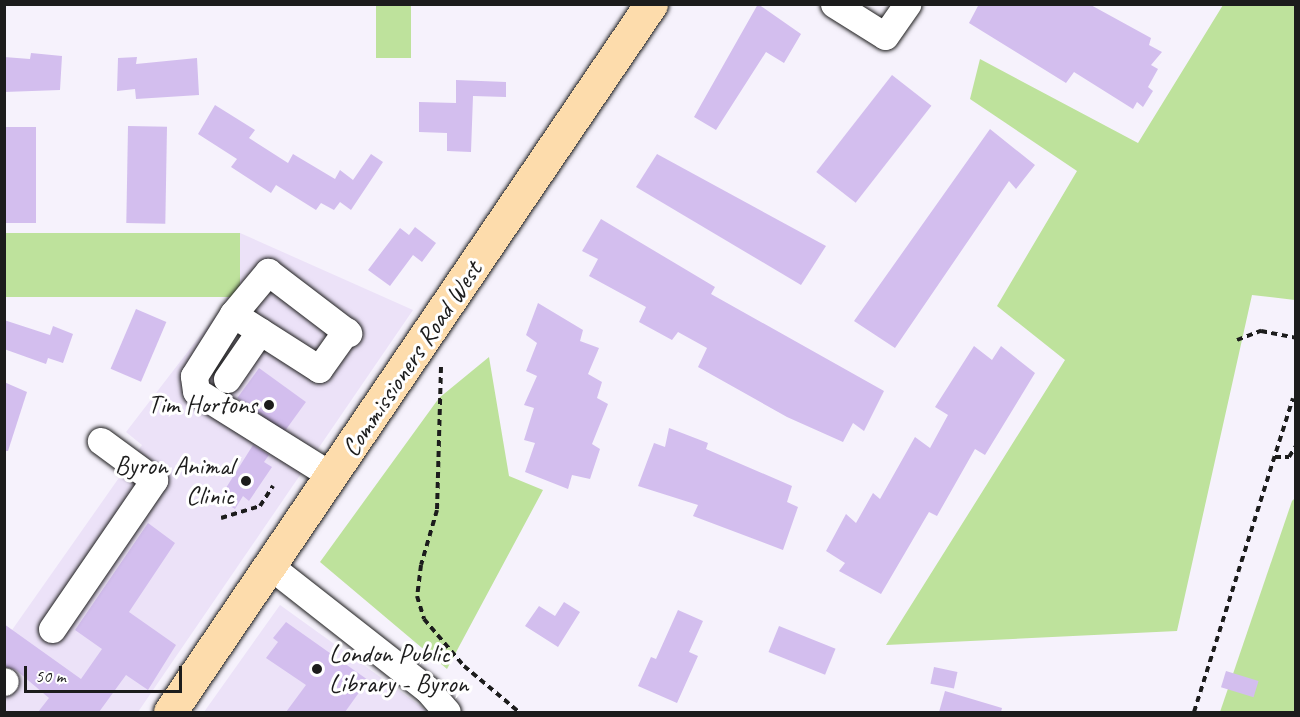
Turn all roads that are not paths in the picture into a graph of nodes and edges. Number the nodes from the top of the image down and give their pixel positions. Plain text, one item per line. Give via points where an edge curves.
1 (651, 4) edge
2 (906, 4) edge
3 (834, 5) edge
4 (233, 314) junction
5 (260, 331) junction
6 (227, 379) dead end
7 (101, 441) dead end
8 (332, 476) junction
9 (270, 566) junction
10 (52, 629) dead end
11 (170, 712) edge
12 (447, 712) edge

1 - 8 main road, Commissioners Road West
2 - 3 street via 885,36
4 - 5 street
4 - 5 street via 270,272 347,332 319,369
4 - 8 street via 194,376 196,392
5 - 6 street
7 - 10 street via 154,480
8 - 9 main road, Commissioners Road West
9 - 11 main road, Commissioners Road West
9 - 12 street via 427,689

